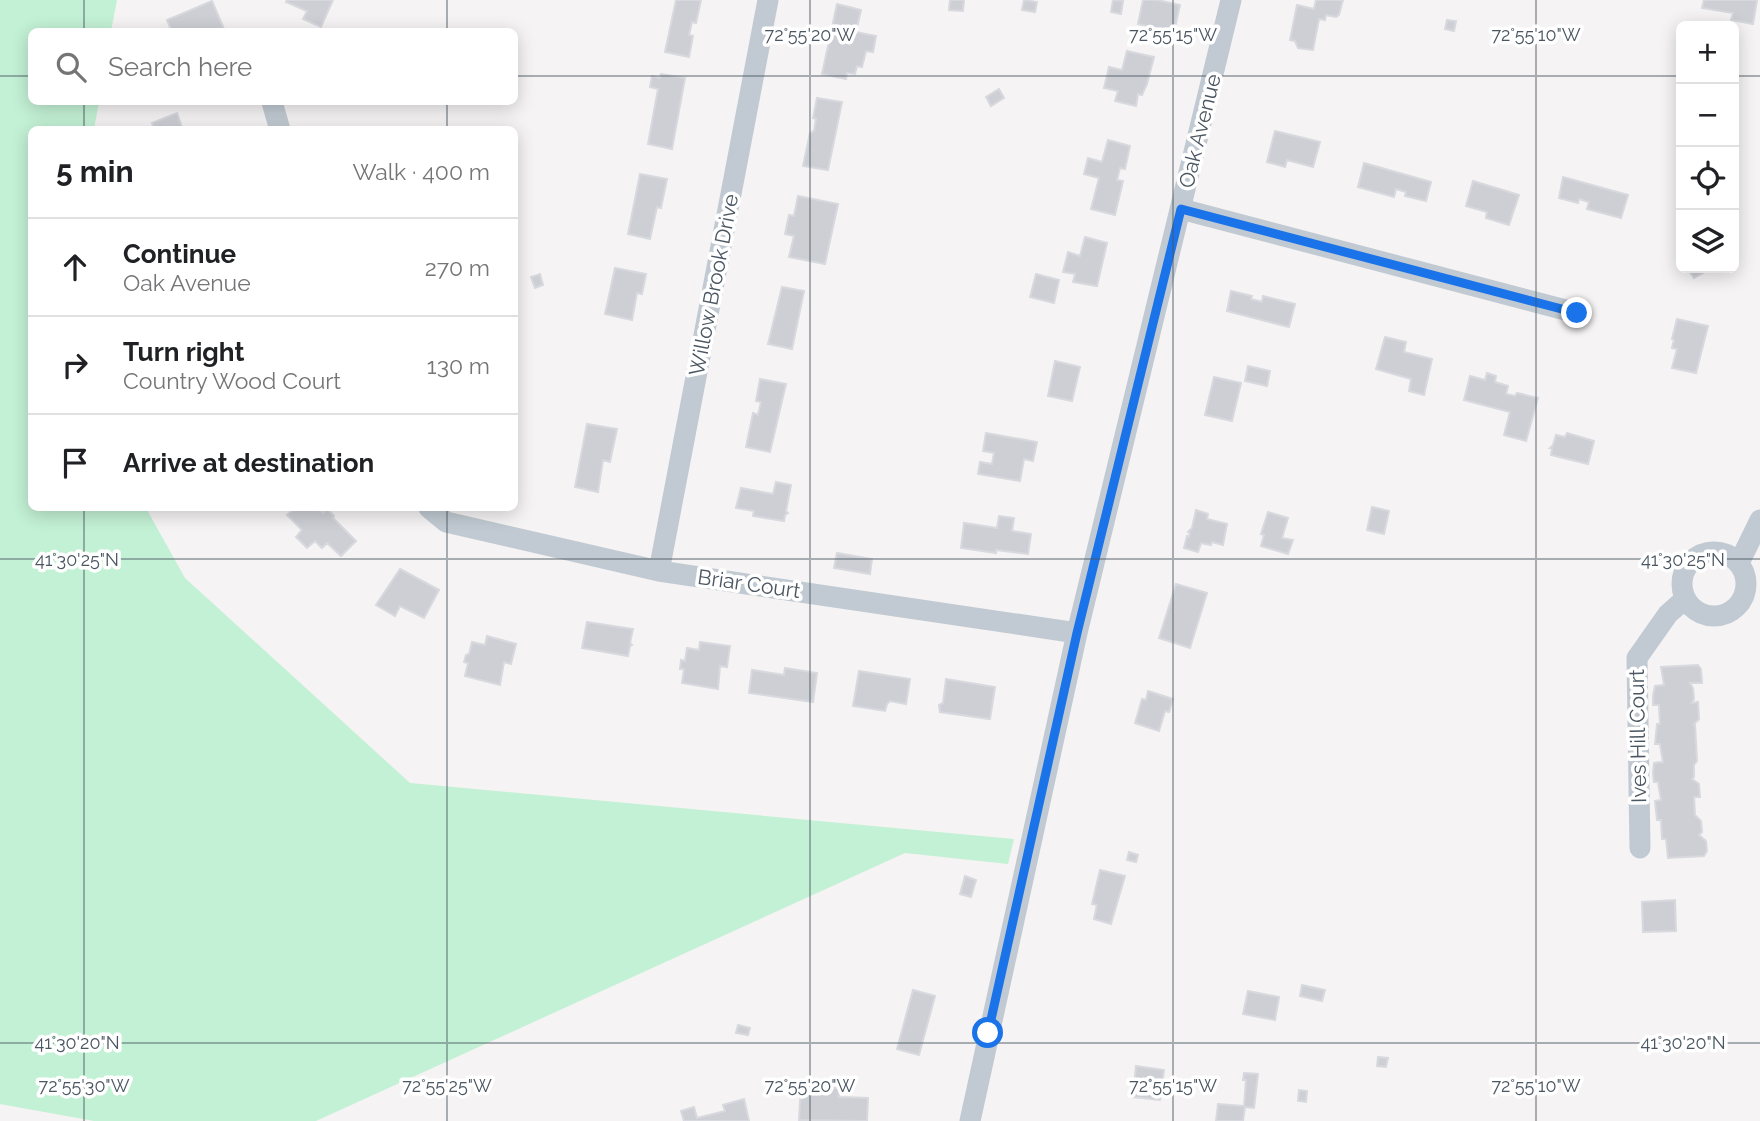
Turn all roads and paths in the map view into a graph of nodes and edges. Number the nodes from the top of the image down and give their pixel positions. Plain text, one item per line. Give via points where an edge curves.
1 (768, 0) edge
2 (1231, 0) edge
3 (273, 105) edge
4 (279, 126) edge
5 (1181, 209) junction
6 (1577, 313) dead end
7 (433, 511) edge
8 (1760, 520) edge
9 (1739, 563) junction
10 (659, 571) junction
11 (1685, 598) junction
12 (1077, 633) junction
13 (1640, 848) dead end
14 (970, 1121) edge

1 - 10 street, Willow Brook Drive
2 - 5 street, Oak Avenue
3 - 4 street
5 - 6 street
5 - 12 street, Oak Avenue
7 - 10 street, Briar Court via 446,522
8 - 9 street
9 - 11 street via 1731,556 1711,552 1692,560 1682,578
9 - 11 street via 1747,589 1739,606 1730,612 1700,613
10 - 12 street, Briar Court
11 - 13 street, Ives Hill Court via 1637,658
12 - 14 street, Oak Avenue

